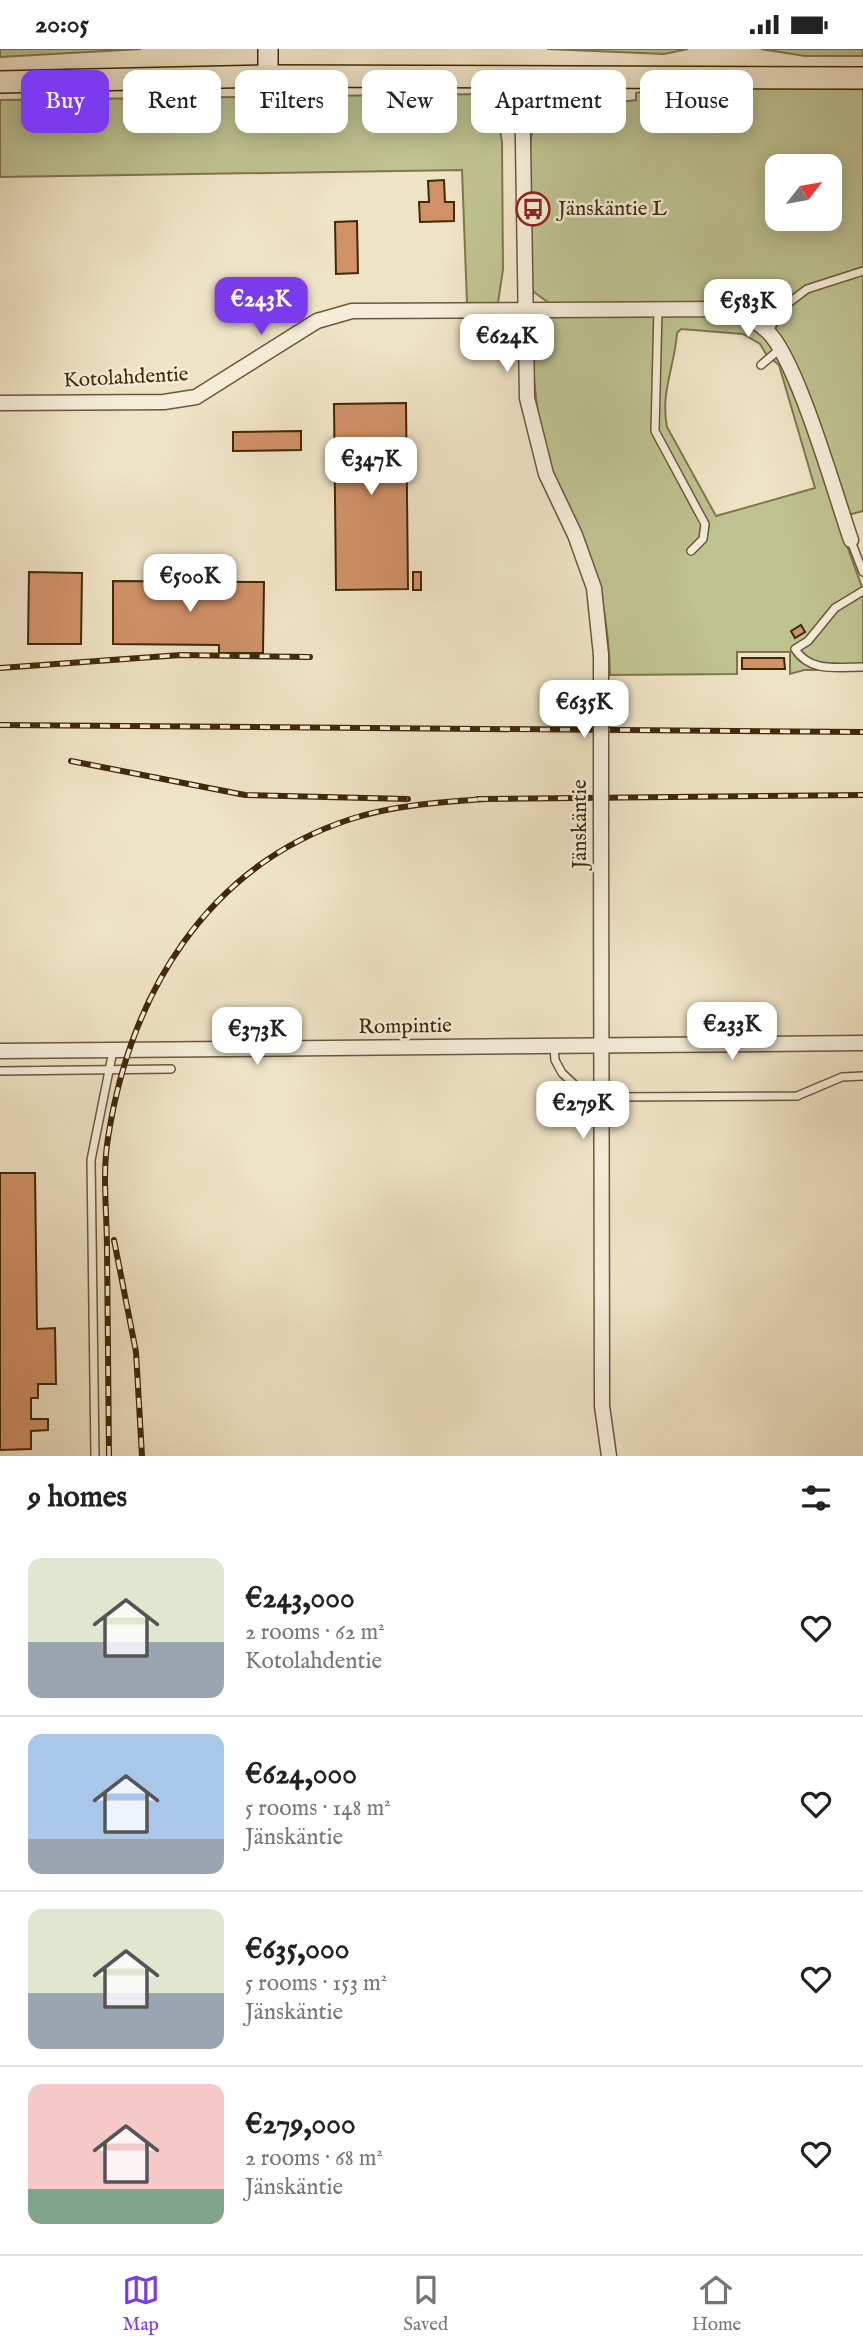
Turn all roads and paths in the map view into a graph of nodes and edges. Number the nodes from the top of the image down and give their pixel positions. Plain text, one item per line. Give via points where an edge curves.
1 (268, 49) edge
2 (268, 70) edge
3 (235, 77) edge
4 (348, 77) edge
5 (471, 78) edge
6 (626, 78) edge
7 (863, 78) edge
8 (0, 82) edge
9 (522, 133) edge
10 (863, 271) edge
11 (658, 308) junction
12 (524, 310) junction
13 (768, 331) junction
14 (781, 349) junction
15 (761, 365) dead end
16 (0, 403) edge
17 (851, 540) joint
18 (691, 551) dead end
19 (863, 572) edge
20 (863, 591) edge
21 (863, 667) edge
22 (863, 1043) edge
23 (554, 1046) junction
24 (601, 1046) junction
25 (0, 1051) edge
26 (113, 1051) junction
27 (171, 1069) dead end
28 (108, 1070) junction
29 (0, 1071) edge
30 (863, 1076) edge
31 (601, 1094) junction
32 (95, 1456) edge
33 (609, 1456) edge

1 - 2 street
3 - 8 main road
4 - 5 main road
6 - 7 main road
9 - 12 street, Jänskäntie
10 - 13 lane via 807,289 787,304
11 - 12 street, Kotolahdentie
11 - 13 street, Kotolahdentie via 723,309
11 - 18 lane via 653,417 662,446 705,524 703,538
12 - 16 street, Kotolahdentie via 332,314 196,397 164,402
12 - 24 street, Jänskäntie, bridge via 527,398 537,445 587,565 598,610
13 - 14 street
14 - 15 lane
14 - 17 street
17 - 19 lane
20 - 21 lane via 835,608 808,641 795,649 801,660 819,667
22 - 24 street, Rompintie
23 - 24 street, Rompintie
23 - 26 street, Rompintie
23 - 31 lane via 562,1073 576,1086
24 - 31 street, Jänskäntie
25 - 26 street, Rompintie
26 - 28 lane
27 - 28 lane
28 - 29 lane
28 - 32 lane via 92,1160
30 - 31 lane via 842,1077 797,1096
31 - 33 street, Jänskäntie via 602,1406

